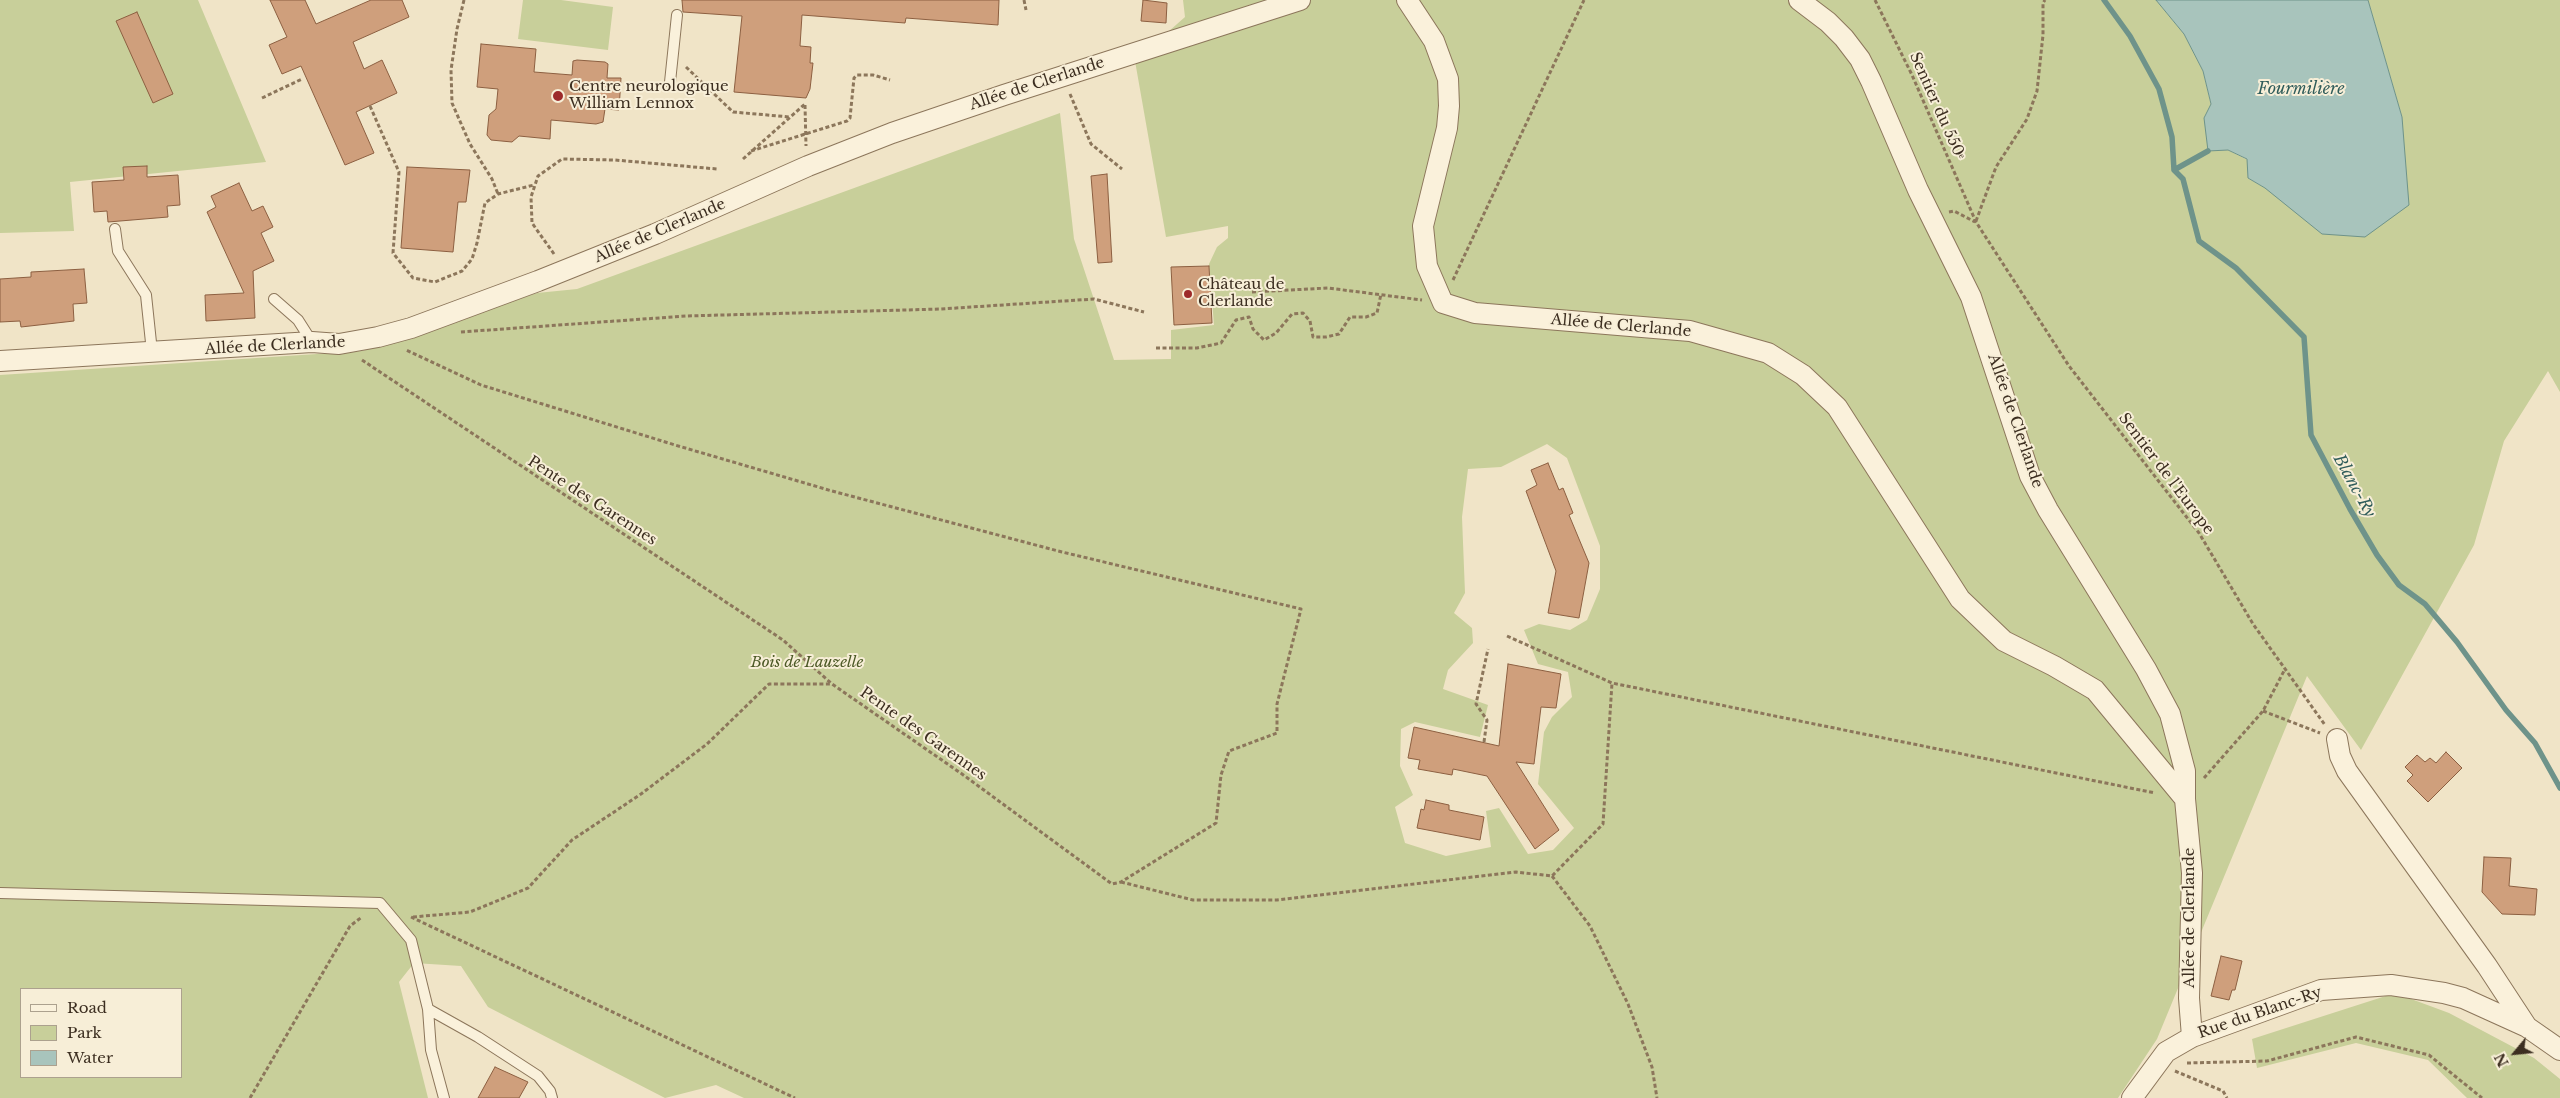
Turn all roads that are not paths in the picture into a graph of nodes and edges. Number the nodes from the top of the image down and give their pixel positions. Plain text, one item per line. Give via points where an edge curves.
1 (1300, 0) edge
2 (1407, 0) edge
3 (1799, 0) edge
4 (677, 15) dead end
5 (670, 82) dead end
6 (115, 229) dead end
7 (274, 299) dead end
8 (312, 342) junction
9 (152, 352) junction
10 (0, 361) edge
11 (2336, 739) road end
12 (2185, 799) junction
13 (0, 893) edge
14 (428, 1009) junction
15 (2527, 1027) junction
16 (2192, 1037) junction
17 (2560, 1050) edge
18 (444, 1098) edge
19 (552, 1098) edge
20 (2132, 1098) edge

1 - 8 street, Allée de Clerlande via 892,133 575,266 450,314 378,338 339,344
2 - 12 street, Allée de Clerlande via 1434,40 1448,79 1447,128 1423,226 1427,266 1443,304 1475,313 1690,331 1768,353 1803,376 1837,407 1960,599 2004,641 2095,690
3 - 12 street, Allée de Clerlande via 1844,38 1871,81 1918,190 1971,297 2030,476 2170,714 2185,771
4 - 5 lane
6 - 9 lane via 118,251 146,295
7 - 8 lane via 298,320
8 - 9 street, Allée de Clerlande
9 - 10 street, Allée de Clerlande
11 - 15 street, Rue du Blanc-Ry via 2347,771
12 - 16 street, Allée de Clerlande via 2192,873 2189,998
13 - 14 lane via 380,903 411,940
14 - 18 lane via 431,1050
14 - 19 lane via 538,1076
15 - 16 street, Rue du Blanc-Ry via 2463,998 2408,988 2366,986 2322,990
15 - 17 street, Rue du Blanc-Ry
16 - 20 street, Rue du Blanc-Ry via 2166,1052

